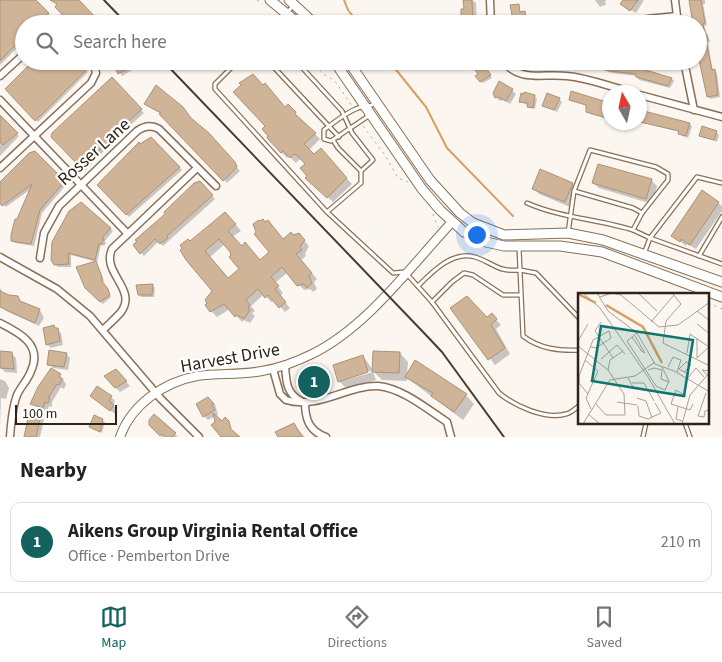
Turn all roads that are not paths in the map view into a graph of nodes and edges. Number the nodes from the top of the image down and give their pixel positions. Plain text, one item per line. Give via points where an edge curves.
1 (270, 0) edge
2 (490, 0) edge
3 (675, 0) edge
4 (292, 2) edge
5 (287, 13) joint
6 (306, 15) edge
7 (491, 15) edge
8 (677, 15) edge
9 (15, 62) edge
10 (96, 70) edge
11 (229, 70) edge
12 (276, 70) edge
13 (304, 70) edge
14 (341, 70) edge
15 (354, 70) edge
16 (511, 70) edge
17 (686, 70) edge
18 (0, 76) edge
19 (603, 85) edge
20 (647, 97) edge
21 (0, 100) edge
22 (377, 102) junction
23 (368, 108) junction
24 (694, 110) junction
25 (345, 116) junction
26 (722, 117) edge
27 (329, 126) junction
28 (350, 129) junction
29 (34, 136) junction
30 (339, 137) junction
31 (333, 140) junction
32 (0, 168) edge
33 (197, 168) junction
34 (361, 171) junction
35 (722, 183) edge
36 (82, 184) junction
37 (216, 186) dead end
38 (574, 191) junction
39 (527, 203) dead end
40 (328, 212) junction
41 (460, 213) junction
42 (642, 213) junction
43 (570, 216) junction
44 (722, 217) edge
45 (452, 222) junction
46 (633, 230) junction
47 (127, 233) junction
48 (568, 233) junction
49 (650, 238) junction
50 (519, 247) junction
51 (644, 254) junction
52 (699, 256) junction
53 (0, 257) edge
54 (40, 258) dead end
55 (722, 264) edge
56 (639, 265) junction
57 (520, 270) junction
58 (405, 272) junction
59 (722, 282) edge
60 (418, 286) junction
61 (520, 295) junction
62 (722, 297) edge
63 (432, 302) junction
64 (578, 317) edge
65 (0, 322) edge
66 (104, 329) junction
67 (578, 350) edge
68 (285, 365) junction
69 (273, 369) junction
70 (156, 393) junction
71 (305, 402) junction
72 (578, 406) edge
73 (646, 424) edge
74 (685, 424) edge
75 (10, 437) edge
76 (120, 437) edge
77 (199, 437) edge
78 (326, 437) edge
79 (451, 437) edge
80 (643, 437) edge
81 (690, 437) edge

1 - 5 main road
2 - 7 street
3 - 8 street
4 - 5 lane
4 - 6 main road
9 - 18 street
10 - 29 street via 90,83
11 - 40 lane via 215,84 215,89
12 - 27 lane
13 - 25 lane
14 - 23 main road
15 - 22 main road
16 - 19 street via 527,76 568,76
17 - 24 street
20 - 24 street
21 - 29 street
22 - 23 lane
22 - 41 main road via 430,180
23 - 25 lane via 359,108
23 - 28 lane via 367,117
23 - 45 main road via 422,189
24 - 26 street
25 - 27 lane
25 - 28 lane
27 - 30 lane
27 - 31 lane via 323,135 327,141
28 - 30 lane
28 - 34 lane via 374,160
29 - 32 street
29 - 36 street
30 - 31 lane
31 - 34 lane
33 - 36 street, Rosser Lane via 159,129 147,126 139,129
33 - 37 street, Rosser Lane
33 - 47 street
34 - 40 lane via 361,183
35 - 49 lane via 697,177
36 - 47 street
36 - 54 street, Rosser Lane via 59,206 47,224
38 - 42 lane
38 - 42 lane via 590,150 656,167 668,174 668,180
38 - 43 lane
39 - 43 lane via 549,213
40 - 58 lane via 393,273
41 - 45 street, Harvest Drive
41 - 48 main road via 494,233
42 - 46 lane
43 - 46 lane via 610,222
43 - 48 lane
44 - 52 lane
45 - 50 main road via 464,232 486,242
45 - 58 street, Harvest Drive
46 - 49 lane
47 - 66 street via 113,247 109,257 112,272 124,290 124,306
48 - 51 main road via 603,240
49 - 51 lane
49 - 52 lane
50 - 56 main road via 585,248
50 - 57 lane
51 - 56 street
51 - 59 main road
52 - 55 lane
53 - 66 street via 57,289
56 - 62 main road
57 - 60 lane via 505,271 473,256 458,258 437,267
57 - 61 lane
57 - 64 lane via 536,273
58 - 60 lane
58 - 68 street, Harvest Drive via 345,334 313,354
60 - 63 lane
61 - 63 lane via 503,294 473,275 464,274
61 - 67 lane via 523,336 558,351
63 - 72 lane via 499,393 510,402 546,414 567,414
65 - 75 street via 24,336 34,356 32,370 16,398
66 - 70 street
68 - 69 street, Harvest Drive
68 - 71 street via 288,390 294,398
69 - 70 street, Harvest Drive via 190,378
69 - 71 street via 282,397
70 - 76 street, Harvest Drive via 128,419
70 - 77 street
71 - 78 street via 309,427
71 - 79 street via 368,387 389,389 447,422
73 - 80 lane
74 - 81 lane

